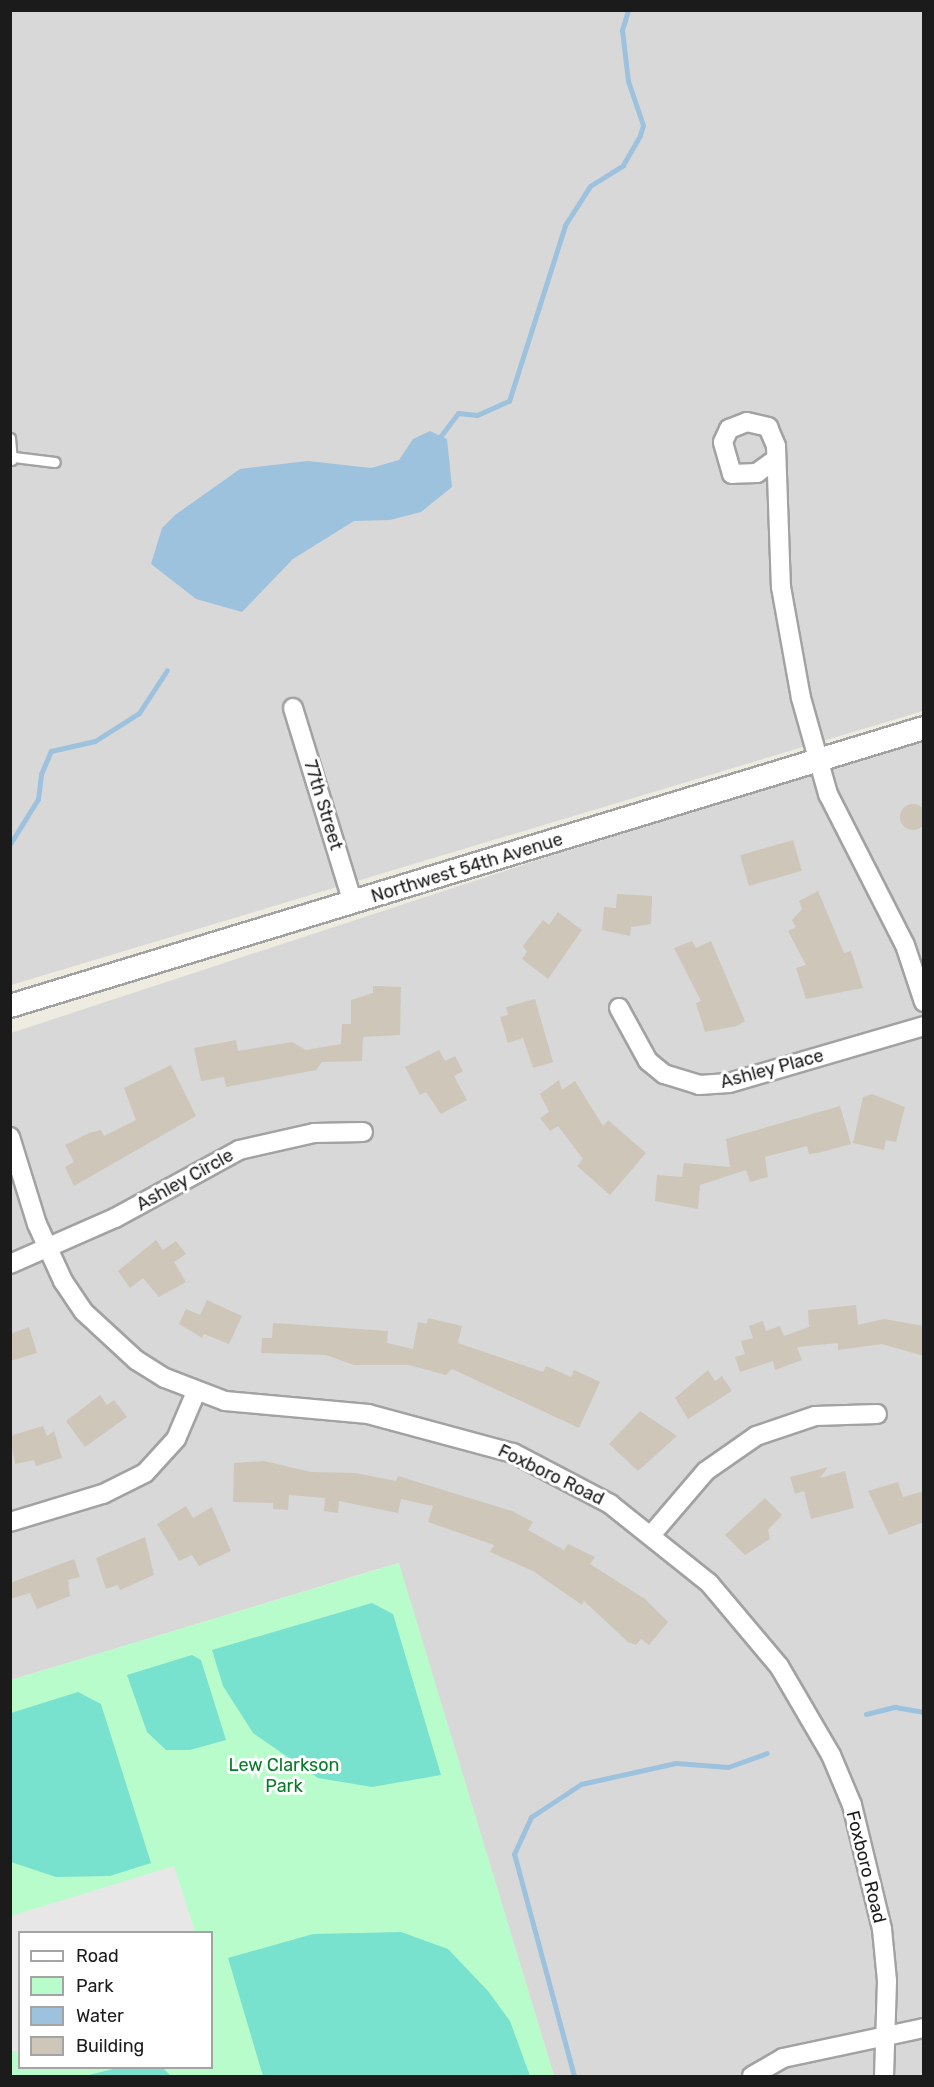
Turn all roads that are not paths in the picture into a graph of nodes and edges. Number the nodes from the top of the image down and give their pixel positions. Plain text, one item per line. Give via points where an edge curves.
1 (10, 438) edge
2 (776, 459) dead end
3 (12, 460) edge
4 (55, 462) dead end
5 (293, 708) dead end
6 (924, 728) edge
7 (818, 761) junction
8 (353, 903) junction
9 (924, 1002) edge
10 (10, 1006) edge
11 (619, 1008) dead end
12 (924, 1026) edge
13 (363, 1132) dead end
14 (10, 1137) edge
15 (49, 1249) junction
16 (10, 1264) edge
17 (196, 1392) junction
18 (877, 1414) dead end
19 (10, 1522) edge
20 (652, 1534) junction
21 (924, 2028) edge
22 (888, 2037) junction
23 (752, 2076) edge
24 (884, 2076) edge

1 - 3 lane
2 - 7 street via 787,635
3 - 4 lane
5 - 8 street, 77th Street
6 - 7 street, Northwest 54th Avenue
7 - 8 street, Northwest 54th Avenue
7 - 9 street via 833,808 905,945
8 - 10 street, Northwest 54th Avenue
11 - 12 street, Ashley Place via 648,1061 672,1078 699,1085 729,1083
13 - 15 street, Ashley Circle via 314,1133 239,1150
14 - 15 street, Foxboro Road
15 - 16 street, Ashley Circle
15 - 17 street, Foxboro Road via 63,1281 108,1337 146,1366
17 - 19 street via 176,1438 145,1473 103,1494
17 - 20 street, Foxboro Road via 255,1406 368,1414 466,1437 561,1475
18 - 20 street via 815,1416 756,1436 706,1471
20 - 22 street, Foxboro Road via 746,1623 784,1674 831,1755 869,1860 882,1929
21 - 22 street
22 - 23 street via 783,2058
22 - 24 street, Foxboro Road

